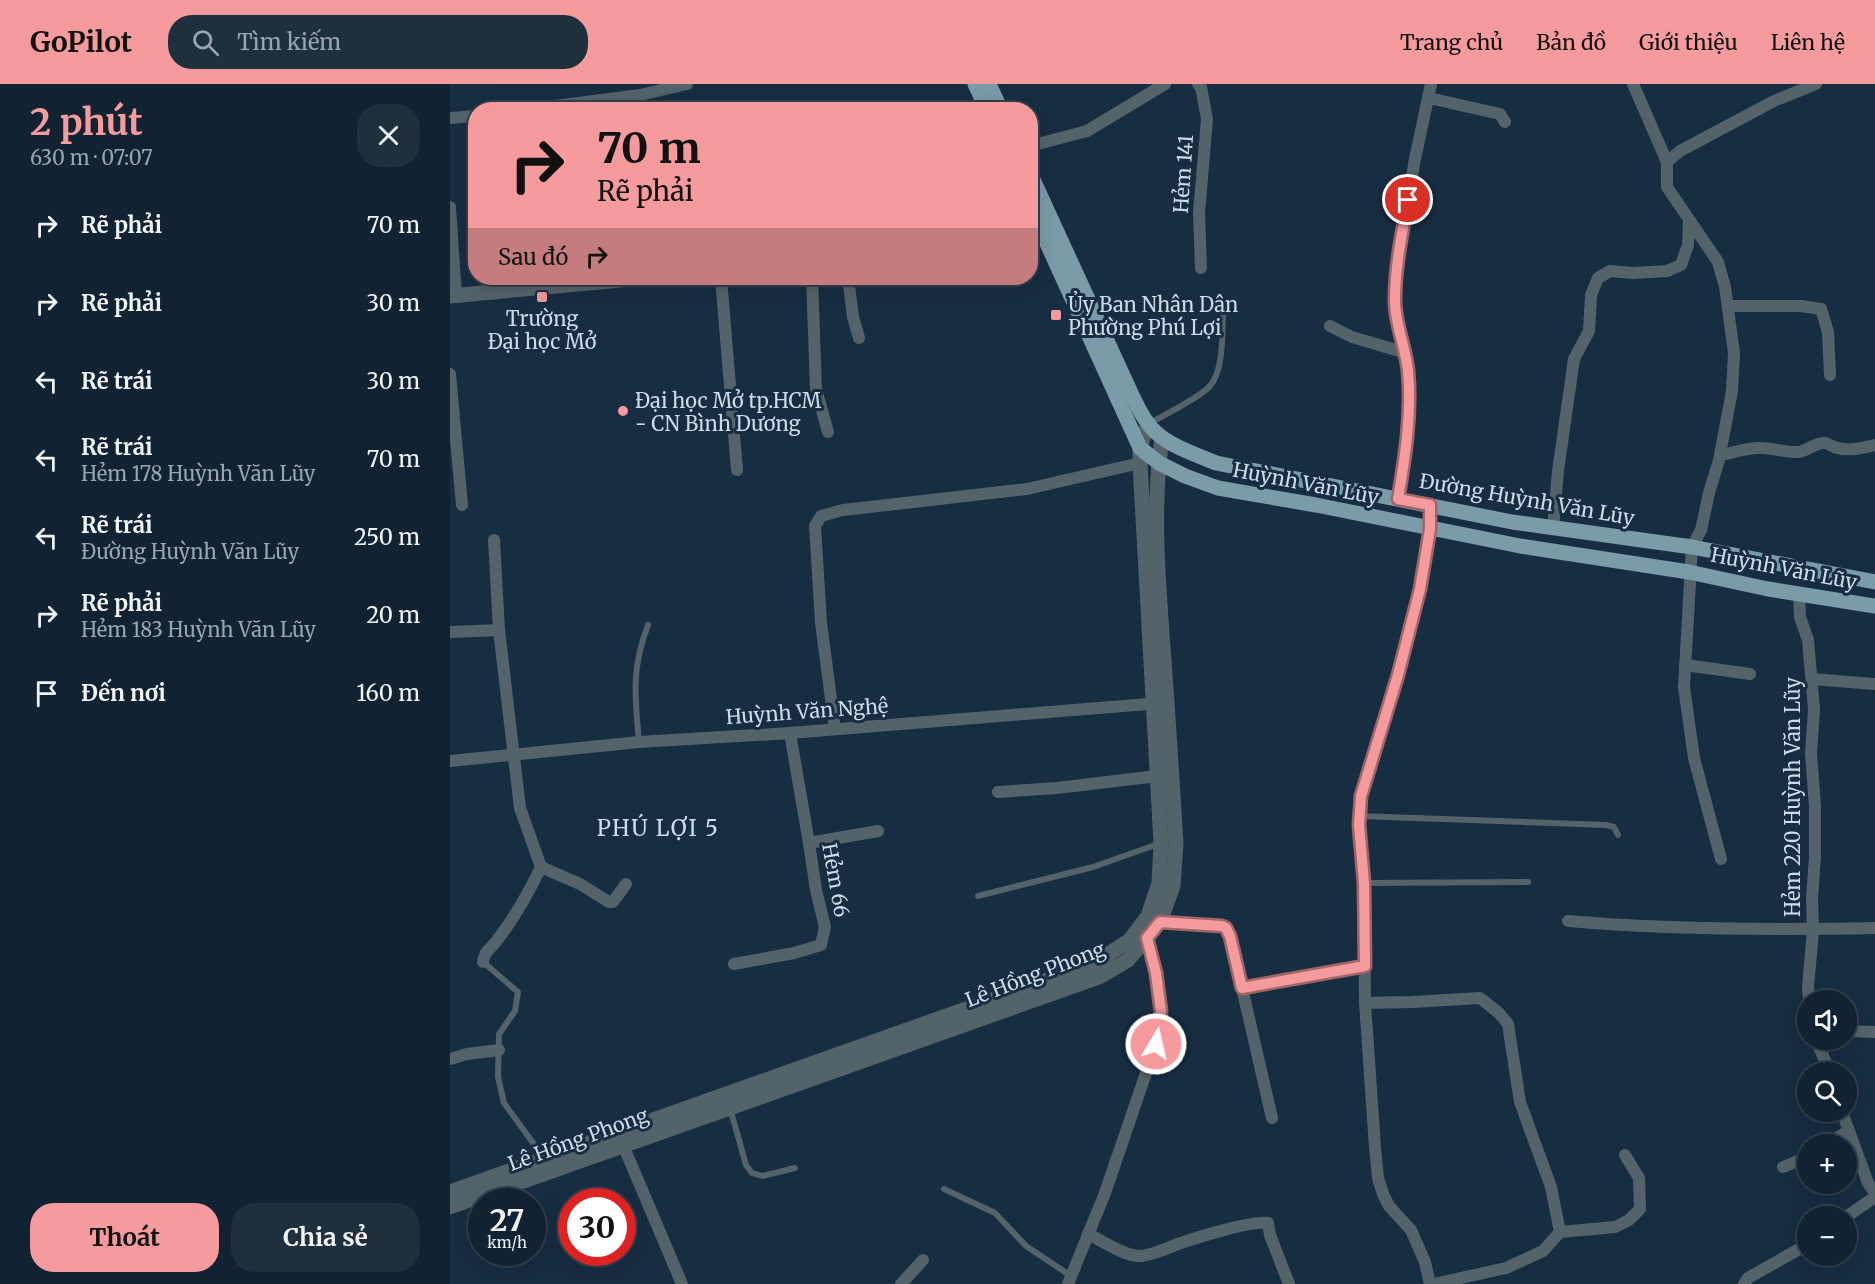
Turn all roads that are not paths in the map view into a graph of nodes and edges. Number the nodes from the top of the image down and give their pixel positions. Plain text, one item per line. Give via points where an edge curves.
1 (632, 84) edge
2 (687, 84) edge
3 (975, 84) edge
4 (989, 84) edge
5 (1165, 84) edge
6 (1198, 84) edge
7 (1431, 84) edge
8 (1816, 84) edge
9 (1636, 85) edge
10 (640, 95) junction
11 (1429, 98) junction
12 (586, 102) edge
13 (983, 102) edge
14 (997, 102) edge
15 (468, 117) edge
16 (450, 118) edge
17 (1505, 122) dead end
18 (1038, 144) edge
19 (1667, 162) junction
20 (450, 207) edge
21 (1038, 212) edge
22 (1689, 221) junction
23 (1042, 232) edge
24 (1201, 268) dead end
25 (568, 285) edge
26 (722, 285) edge
27 (812, 285) edge
28 (849, 285) edge
29 (453, 296) edge
30 (1728, 306) junction
31 (1223, 313) dead end
32 (1330, 326) dead end
33 (859, 338) dead end
34 (1406, 353) junction
35 (450, 375) edge
36 (1830, 375) dead end
37 (1148, 424) junction
38 (828, 432) dead end
39 (1162, 438) junction
40 (1875, 444) edge
41 (1720, 455) junction
42 (1140, 456) junction
43 (1159, 462) junction
44 (737, 470) dead end
45 (1398, 499) junction
46 (462, 505) dead end
47 (1430, 505) junction
48 (1430, 529) junction
49 (1553, 529) junction
50 (494, 540) dead end
51 (1692, 547) junction
52 (1689, 572) junction
53 (1875, 582) edge
54 (1799, 594) junction
55 (1875, 606) edge
56 (648, 625) dead end
57 (499, 630) junction
58 (450, 632) edge
59 (1685, 665) junction
60 (1750, 674) dead end
61 (1812, 679) junction
62 (1875, 684) edge
63 (1160, 703) junction
64 (835, 729) junction
65 (790, 733) junction
66 (639, 742) junction
67 (513, 754) junction
68 (450, 761) edge
69 (1157, 776) junction
70 (998, 792) dead end
71 (1359, 816) junction
72 (878, 831) dead end
73 (1618, 835) dead end
74 (809, 843) junction
75 (1161, 843) junction
76 (1721, 860) dead end
77 (541, 867) junction
78 (1528, 882) dead end
79 (1364, 883) junction
80 (626, 884) dead end
81 (978, 896) dead end
82 (1568, 921) dead end
83 (1160, 922) junction
84 (1875, 928) edge
85 (1813, 930) junction
86 (1147, 938) junction
87 (483, 962) joint
88 (734, 964) dead end
89 (1365, 966) junction
90 (1242, 988) junction
91 (1808, 990) edge
92 (1365, 1003) junction
93 (1857, 1031) edge
94 (1875, 1032) edge
95 (499, 1050) junction
96 (450, 1059) edge
97 (730, 1107) junction
98 (1272, 1118) dead end
99 (1845, 1122) edge
100 (1848, 1131) junction
101 (1843, 1134) edge
102 (622, 1145) junction
103 (1626, 1155) dead end
104 (544, 1158) junction
105 (1797, 1161) edge
106 (1783, 1167) dead end
107 (795, 1168) dead end
108 (944, 1189) dead end
109 (450, 1192) edge
110 (1875, 1195) edge
111 (450, 1207) edge
112 (1857, 1209) edge
113 (1560, 1232) junction
114 (1088, 1234) junction
115 (1797, 1250) edge
116 (923, 1260) dead end
117 (1069, 1280) edge
118 (682, 1284) edge
119 (901, 1284) edge
120 (1289, 1284) edge
121 (1432, 1284) edge
122 (1744, 1284) edge

1 - 10 street
2 - 10 street
3 - 13 main road
4 - 14 main road
5 - 18 street via 1086,131
6 - 24 street, Hẻm 141 via 1206,119 1199,213
7 - 11 street
8 - 19 street via 1774,101
9 - 19 street
10 - 12 street
11 - 17 street via 1500,114
11 - 34 street via 1415,159 1394,302
15 - 16 street
19 - 22 street via 1667,187
20 - 29 street
21 - 23 main road, Huỳnh Văn Lũy
22 - 30 street via 1718,261
22 - 49 street via 1688,245 1681,265 1667,271 1610,271 1598,278 1591,295 1589,331 1574,359
23 - 37 main road, Đường Huỳnh Văn Lũy
23 - 42 main road, Huỳnh Văn Lũy
25 - 29 street
26 - 44 street
27 - 38 street via 816,389
28 - 33 street
30 - 36 street via 1821,309 1828,332
30 - 41 street via 1734,352 1732,391
31 - 37 lane via 1218,369 1210,386
32 - 34 street via 1352,337
34 - 45 street via 1408,441
35 - 46 street
37 - 39 main road, Đường Huỳnh Văn Lũy
37 - 42 street, Lê Hồng Phong
39 - 43 street, Lê Hồng Phong
39 - 45 main road, Đường Huỳnh Văn Lũy via 1216,463
40 - 41 street via 1852,449 1826,443 1801,452 1751,448
41 - 51 street via 1701,530
42 - 43 main road, Huỳnh Văn Lũy
42 - 63 street, Lê Hồng Phong
42 - 64 street via 1027,489 843,510 821,516 815,526
43 - 48 main road, Huỳnh Văn Lũy via 1218,488
43 - 63 street, Lê Hồng Phong via 1156,514
45 - 47 main road, Đường Huỳnh Văn Lũy
47 - 48 street
47 - 49 main road, Đường Huỳnh Văn Lũy
48 - 52 main road, Huỳnh Văn Lũy
48 - 71 street via 1420,589 1361,796
49 - 51 main road, Đường Huỳnh Văn Lũy
50 - 57 street
51 - 52 street
51 - 53 main road, Đường Huỳnh Văn Lũy
52 - 54 main road, Huỳnh Văn Lũy
52 - 59 street
54 - 55 main road, Huỳnh Văn Lũy
54 - 61 street, Hẻm 220 Huỳnh Văn Lũy
56 - 66 lane via 637,658 635,680
57 - 58 street
57 - 67 street
59 - 60 street
59 - 76 street via 1684,687 1694,758
61 - 62 street
61 - 85 street, Hẻm 220 Huỳnh Văn Lũy
63 - 64 street, Huỳnh Văn Nghệ
63 - 69 street, Lê Hồng Phong
63 - 83 street, Lê Hồng Phong via 1176,843 1173,886
64 - 65 street, Huỳnh Văn Nghệ
65 - 66 street, Huỳnh Văn Nghệ
65 - 74 street, Hẻm 66
66 - 67 street, Huỳnh Văn Nghệ
67 - 68 street, Huỳnh Văn Nghệ
67 - 77 street via 520,808
69 - 70 street
69 - 75 street, Lê Hồng Phong
71 - 73 lane via 1606,825 1614,827
71 - 79 street
72 - 74 street
74 - 88 street, Hẻm 66 via 825,927 821,945
75 - 81 lane via 1093,867
75 - 104 street, Lê Hồng Phong via 1159,883 1148,915 1130,940 1093,964
77 - 80 street via 609,902 617,899
77 - 87 street via 527,897 484,954
78 - 79 lane
79 - 89 street
82 - 85 street
83 - 86 street, Lê Hồng Phong
83 - 90 street via 1226,928
84 - 85 street
85 - 91 street, Hẻm 220 Huỳnh Văn Lũy
86 - 97 street, Lê Hồng Phong via 1128,960 1099,976
86 - 114 street via 1161,1012 1156,1044
87 - 95 lane via 518,992 515,1011 499,1034
89 - 90 street
89 - 92 street
90 - 98 street
92 - 113 street via 1480,998 1499,1013 1508,1024 1520,1102 1551,1187
92 - 121 street via 1378,1178 1389,1206 1411,1230
93 - 94 street
95 - 96 street
95 - 104 lane via 498,1077 504,1103
97 - 102 street, Lê Hồng Phong
97 - 107 lane via 746,1165 752,1173 762,1176
99 - 100 street
100 - 101 street
100 - 110 street
102 - 111 street, Lê Hồng Phong
102 - 118 street
103 - 113 street via 1639,1178 1640,1209 1615,1227
104 - 109 street, Lê Hồng Phong
105 - 106 street
108 - 117 lane via 994,1213 1026,1246
110 - 112 street
113 - 121 street via 1543,1251 1506,1268
114 - 117 street
114 - 120 street via 1139,1256 1260,1222 1268,1224
115 - 122 street
116 - 119 street

